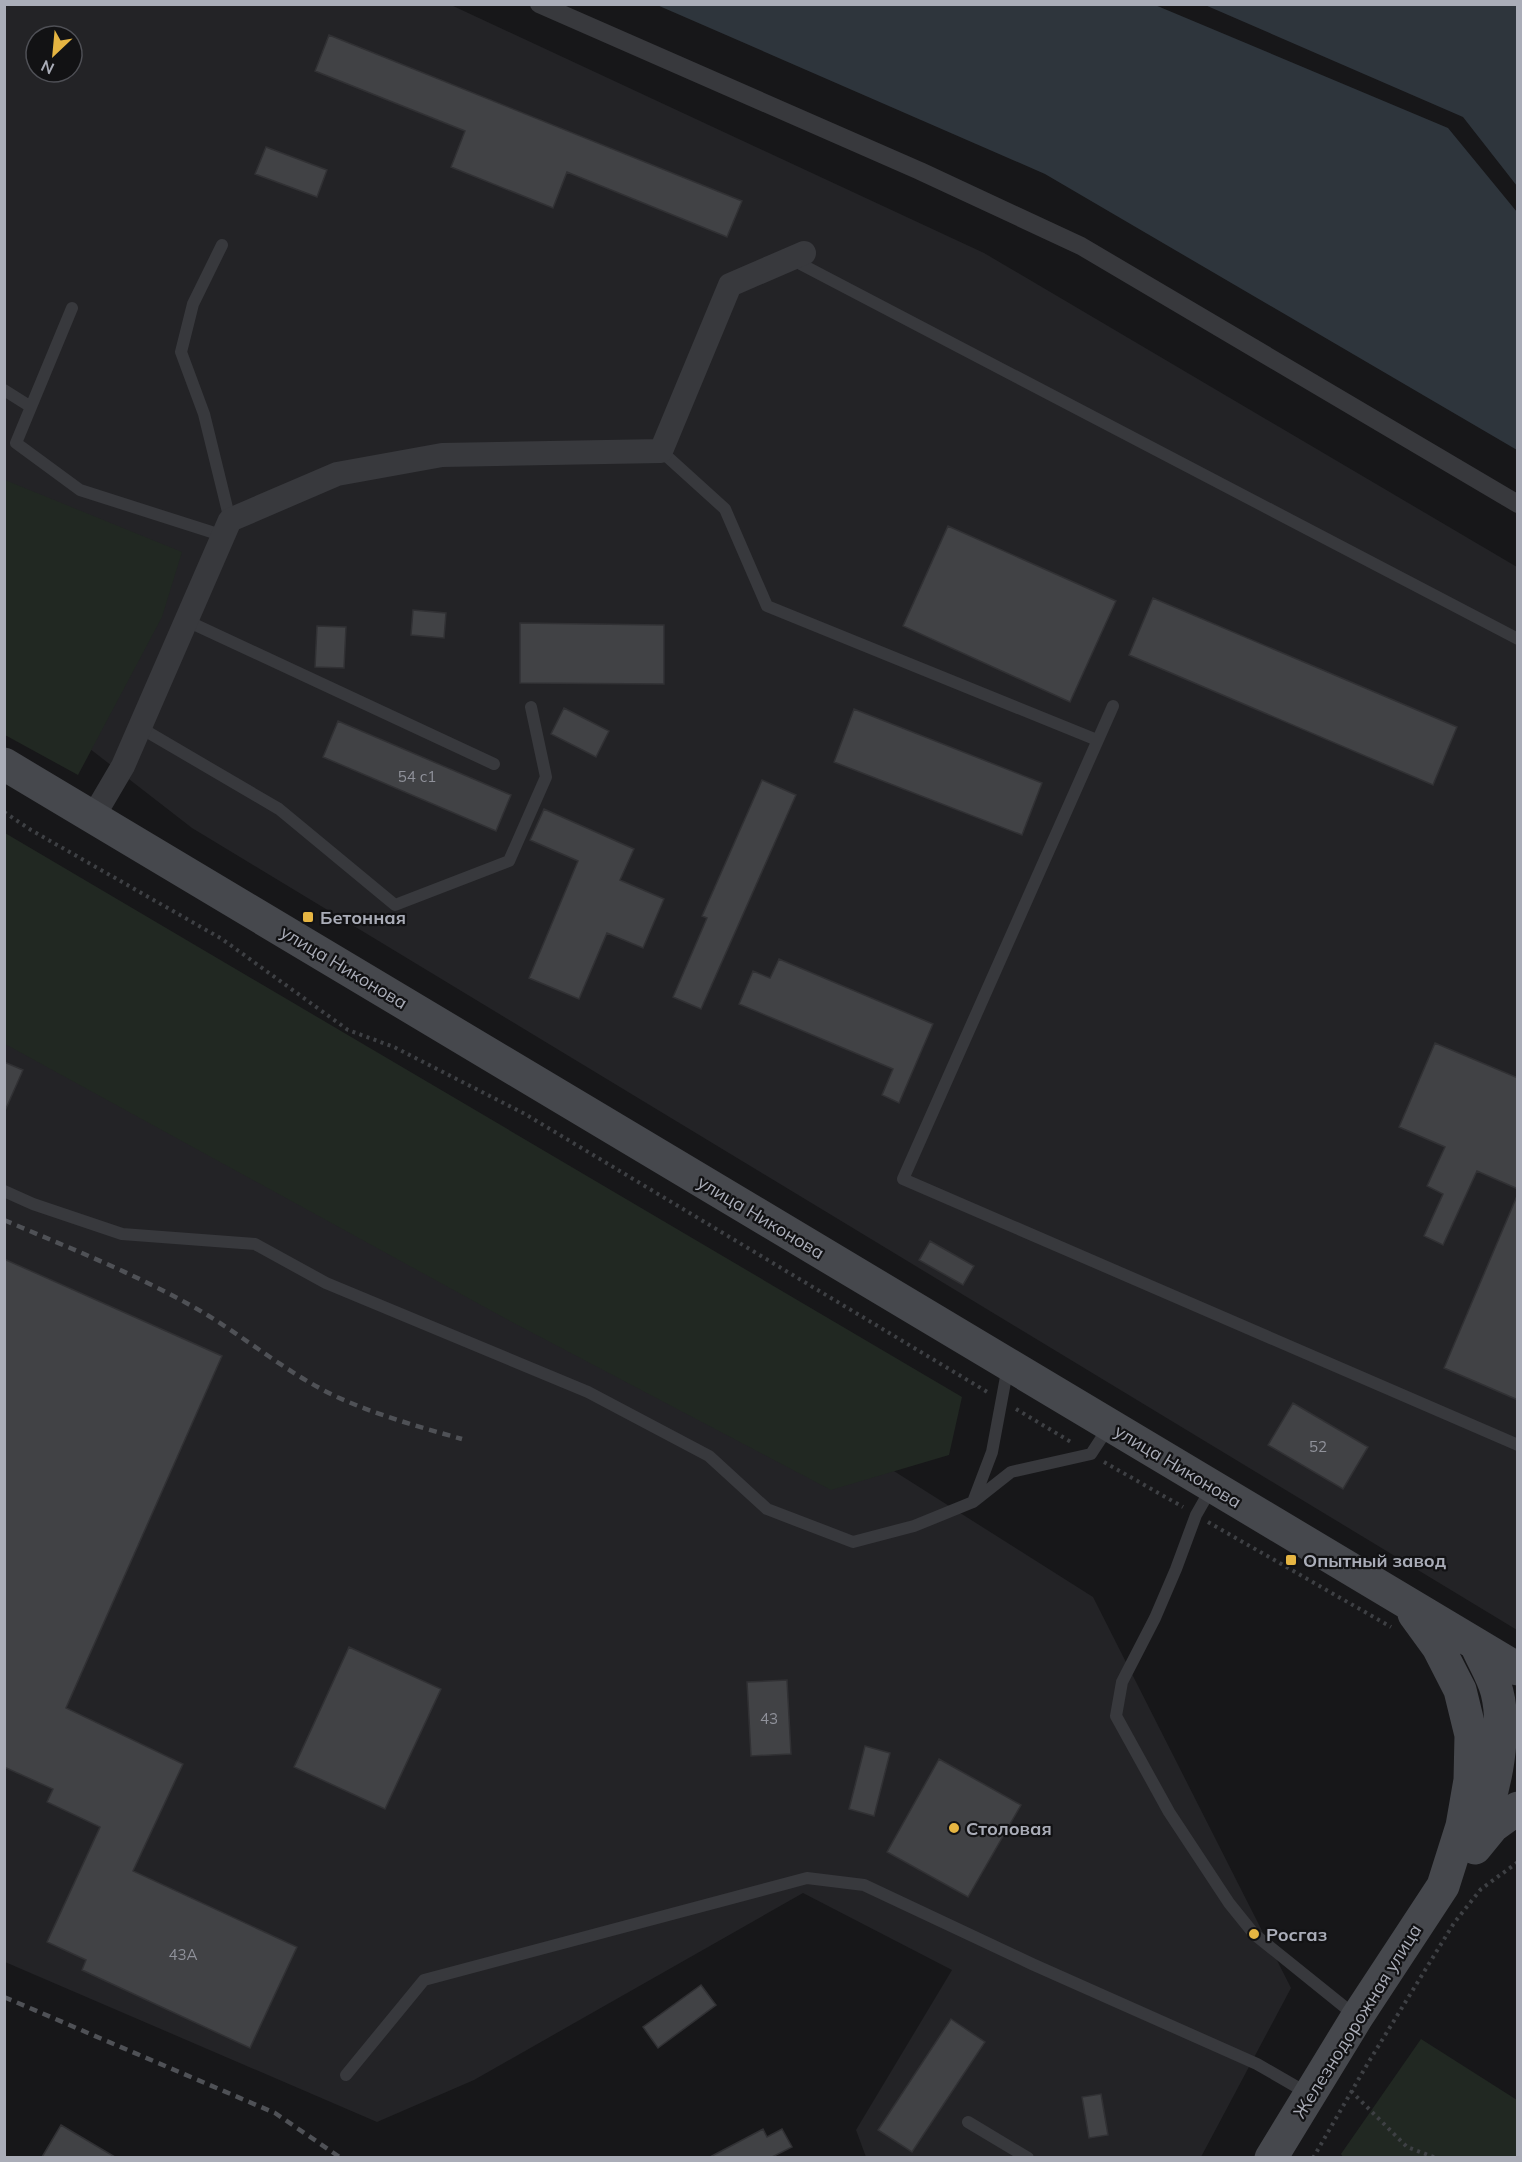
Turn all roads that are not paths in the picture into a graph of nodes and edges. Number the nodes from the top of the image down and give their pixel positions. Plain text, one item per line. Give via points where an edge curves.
1 (539, 4) edge
2 (222, 245) dead end
3 (798, 256) joint
4 (72, 308) dead end
5 (4, 390) edge
6 (31, 407) junction
7 (661, 450) junction
8 (1518, 504) edge
9 (227, 528) junction
10 (187, 621) junction
11 (1518, 639) edge
12 (1113, 706) dead end
13 (531, 707) dead end
14 (139, 727) junction
15 (1097, 740) junction
16 (4, 764) edge
17 (494, 764) dead end
18 (93, 817) junction
19 (4, 1191) edge
20 (1008, 1365) junction
21 (1111, 1424) junction
22 (1518, 1445) edge
23 (1212, 1486) junction
24 (973, 1502) junction
25 (1399, 1615) junction
26 (1476, 1644) junction
27 (1518, 1669) edge
28 (1518, 1808) edge
29 (1518, 1830) edge
30 (1443, 1886) junction
31 (1357, 2017) junction
32 (346, 2075) dead end
33 (1310, 2094) junction
34 (968, 2122) dead end
35 (1028, 2157) edge
36 (1271, 2157) edge

1 - 8 street via 1081,246
2 - 9 lane via 193,304 181,352 204,414
3 - 7 street via 730,285
3 - 11 lane
4 - 6 lane
5 - 6 lane
6 - 9 lane via 16,443 80,490
7 - 9 street via 442,455 337,474
7 - 15 lane via 725,509 767,606
9 - 10 street
10 - 14 street
10 - 17 lane
12 - 15 lane
13 - 14 lane via 546,777 509,861 395,905 279,809
14 - 18 street via 123,766
15 - 22 lane via 903,1179
16 - 18 main road, улица Никонова
18 - 20 main road, улица Никонова
19 - 24 lane via 122,1234 255,1244 326,1282 588,1392 710,1456 767,1509 853,1542 914,1526
20 - 21 main road, улица Никонова
20 - 24 lane via 992,1452
21 - 23 main road, улица Никонова
21 - 24 lane via 1091,1454 1011,1472
23 - 25 main road, улица Никонова
23 - 31 lane via 1196,1515 1155,1618 1122,1682 1116,1716 1169,1812 1229,1903 1254,1934
25 - 26 main road, улица Никонова
25 - 30 main road, Железнодорожная улица via 1438,1647 1460,1690 1471,1735 1470,1780 1462,1827
26 - 27 main road, улица Никонова
26 - 30 main road via 1497,1691 1500,1731 1496,1772 1481,1821
28 - 30 main road via 1493,1826
29 - 30 main road, Железнодорожная улица
30 - 31 main road, Железнодорожная улица
31 - 33 main road, Железнодорожная улица
32 - 33 lane via 423,1980 807,1878 864,1885 1257,2064
33 - 36 main road, Железнодорожная улица
34 - 35 lane

